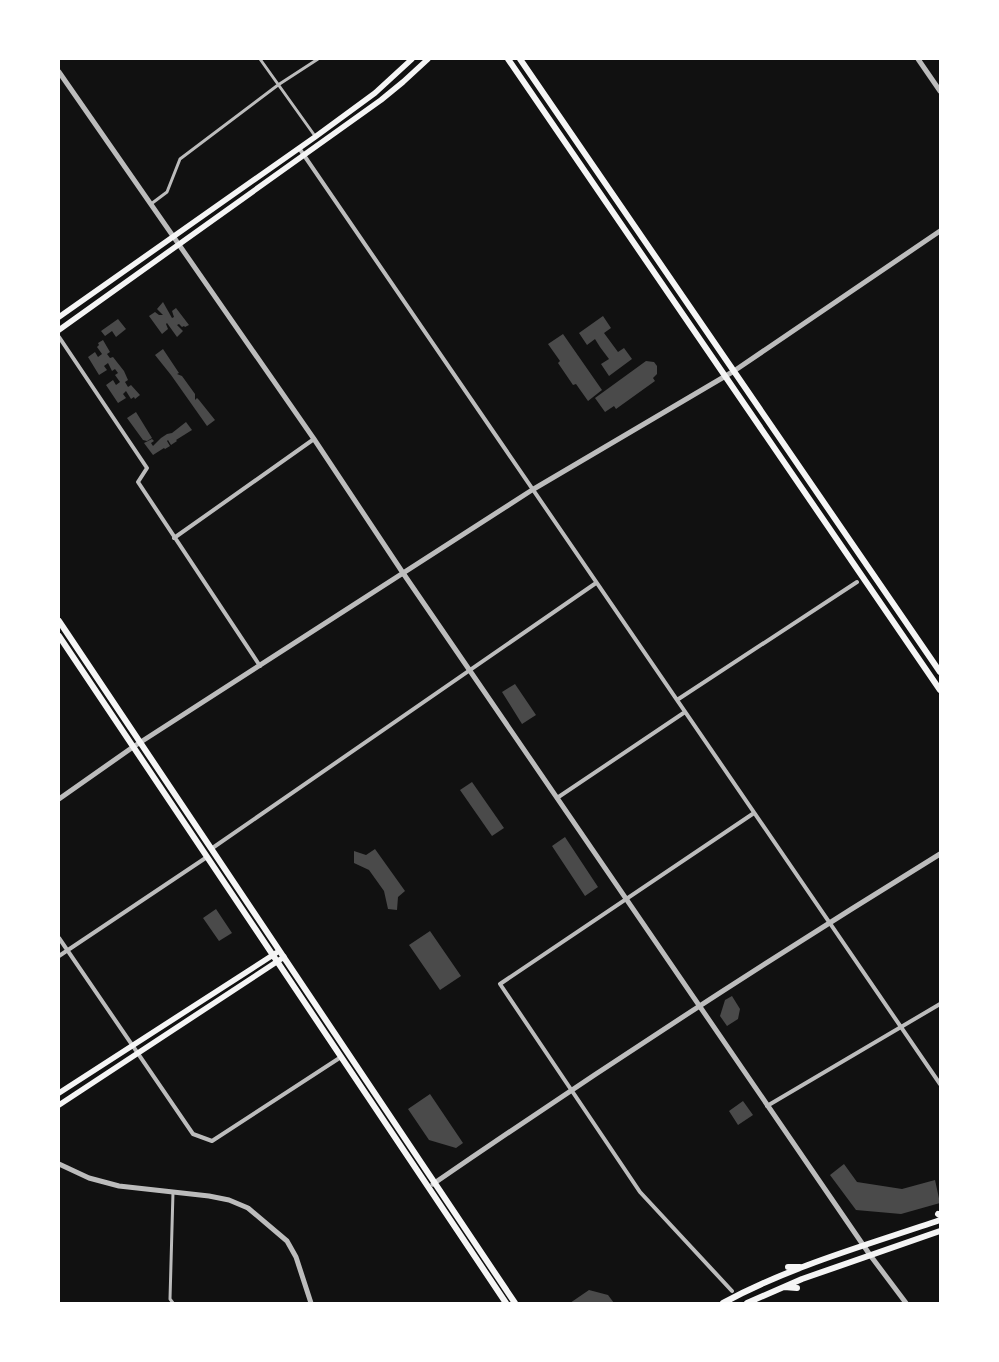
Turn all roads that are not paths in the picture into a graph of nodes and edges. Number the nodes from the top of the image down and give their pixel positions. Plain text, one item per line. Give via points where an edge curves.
1 (260, 59) edge
2 (318, 59) edge
3 (412, 59) edge
4 (428, 59) edge
5 (508, 59) edge
6 (520, 59) edge
7 (918, 59) edge
8 (59, 72) edge
9 (278, 85) junction
10 (940, 91) edge
11 (315, 137) junction
12 (299, 148) junction
13 (304, 156) junction
14 (151, 204) junction
15 (940, 231) edge
16 (173, 236) junction
17 (178, 244) junction
18 (59, 318) edge
19 (59, 330) edge
20 (59, 337) edge
21 (734, 371) junction
22 (726, 376) junction
23 (314, 440) junction
24 (532, 490) junction
25 (174, 538) junction
26 (403, 573) junction
27 (857, 582) dead end
28 (596, 583) junction
29 (59, 621) edge
30 (59, 636) edge
31 (260, 666) junction
32 (470, 671) junction
33 (940, 672) edge
34 (940, 690) edge
35 (677, 700) junction
36 (685, 712) junction
37 (140, 743) junction
38 (133, 747) junction
39 (557, 798) junction
40 (59, 799) edge
41 (754, 813) junction
42 (211, 849) junction
43 (940, 854) edge
44 (207, 857) junction
45 (626, 898) junction
46 (829, 922) junction
47 (59, 938) edge
48 (67, 950) junction
49 (279, 951) junction
50 (272, 955) junction
51 (59, 956) edge
52 (284, 958) junction
53 (277, 962) junction
54 (940, 1004) edge
55 (699, 1005) junction
56 (901, 1027) junction
57 (133, 1044) junction
58 (138, 1053) junction
59 (341, 1057) junction
60 (940, 1084) edge
61 (572, 1091) junction
62 (59, 1093) edge
63 (59, 1105) edge
64 (768, 1106) junction
65 (59, 1164) edge
66 (435, 1183) junction
67 (428, 1187) junction
68 (173, 1192) junction
69 (940, 1217) edge
70 (940, 1231) edge
71 (864, 1246) junction
72 (870, 1255) junction
73 (788, 1267) dead end
74 (804, 1267) junction
75 (782, 1287) junction
76 (797, 1288) dead end
77 (732, 1291) dead end
78 (173, 1303) edge
79 (311, 1303) edge
80 (506, 1303) edge
81 (515, 1303) edge
82 (723, 1303) edge
83 (747, 1303) edge
84 (906, 1303) edge

1 - 9 street
2 - 9 street
3 - 11 main road via 375,93
4 - 13 main road via 381,100
5 - 22 main road
6 - 21 main road
7 - 10 street
8 - 14 street
9 - 11 street
9 - 14 street via 180,159 167,192
11 - 12 main road
12 - 13 street
12 - 16 main road
13 - 17 main road
13 - 24 street
14 - 16 street
15 - 21 street
16 - 17 street
16 - 18 main road
17 - 19 main road
17 - 23 street
20 - 25 street via 147,468 138,482
21 - 22 street
21 - 33 main road
22 - 24 street
22 - 34 main road
23 - 25 street
23 - 26 street
24 - 26 street
24 - 28 street
25 - 31 street
26 - 31 street
26 - 32 street
27 - 35 street
28 - 32 street
28 - 35 street
29 - 37 main road
30 - 38 main road
31 - 37 street
32 - 39 street
32 - 42 street
35 - 36 street
36 - 39 street
36 - 41 street
37 - 38 street
37 - 42 main road
38 - 40 street
38 - 44 main road
39 - 45 street
41 - 45 street
41 - 46 street
42 - 49 main road
43 - 46 street
44 - 48 street
44 - 50 main road
45 - 55 street
45 - 61 street via 500,984
46 - 55 street
46 - 56 street
47 - 48 street
48 - 51 street
48 - 57 street
49 - 50 main road
49 - 52 main road
50 - 53 main road
50 - 57 main road
52 - 53 main road
52 - 66 main road
53 - 58 main road
53 - 59 main road
54 - 56 street
55 - 61 street
55 - 64 street
56 - 60 street
56 - 64 street
57 - 58 street
57 - 62 main road
58 - 59 street via 193,1134 212,1141
58 - 63 main road
59 - 67 main road
61 - 66 street
61 - 77 street via 640,1192
64 - 71 street
65 - 68 street via 89,1178 119,1186
66 - 67 street
66 - 81 main road
67 - 80 main road
68 - 78 street via 170,1299
68 - 79 street via 230,1200 248,1208 273,1227 287,1240 296,1256
69 - 71 main road
70 - 72 main road
71 - 72 street
71 - 74 main road
72 - 75 main road
72 - 84 street
73 - 74 main road
74 - 82 main road
75 - 76 main road
75 - 83 main road

